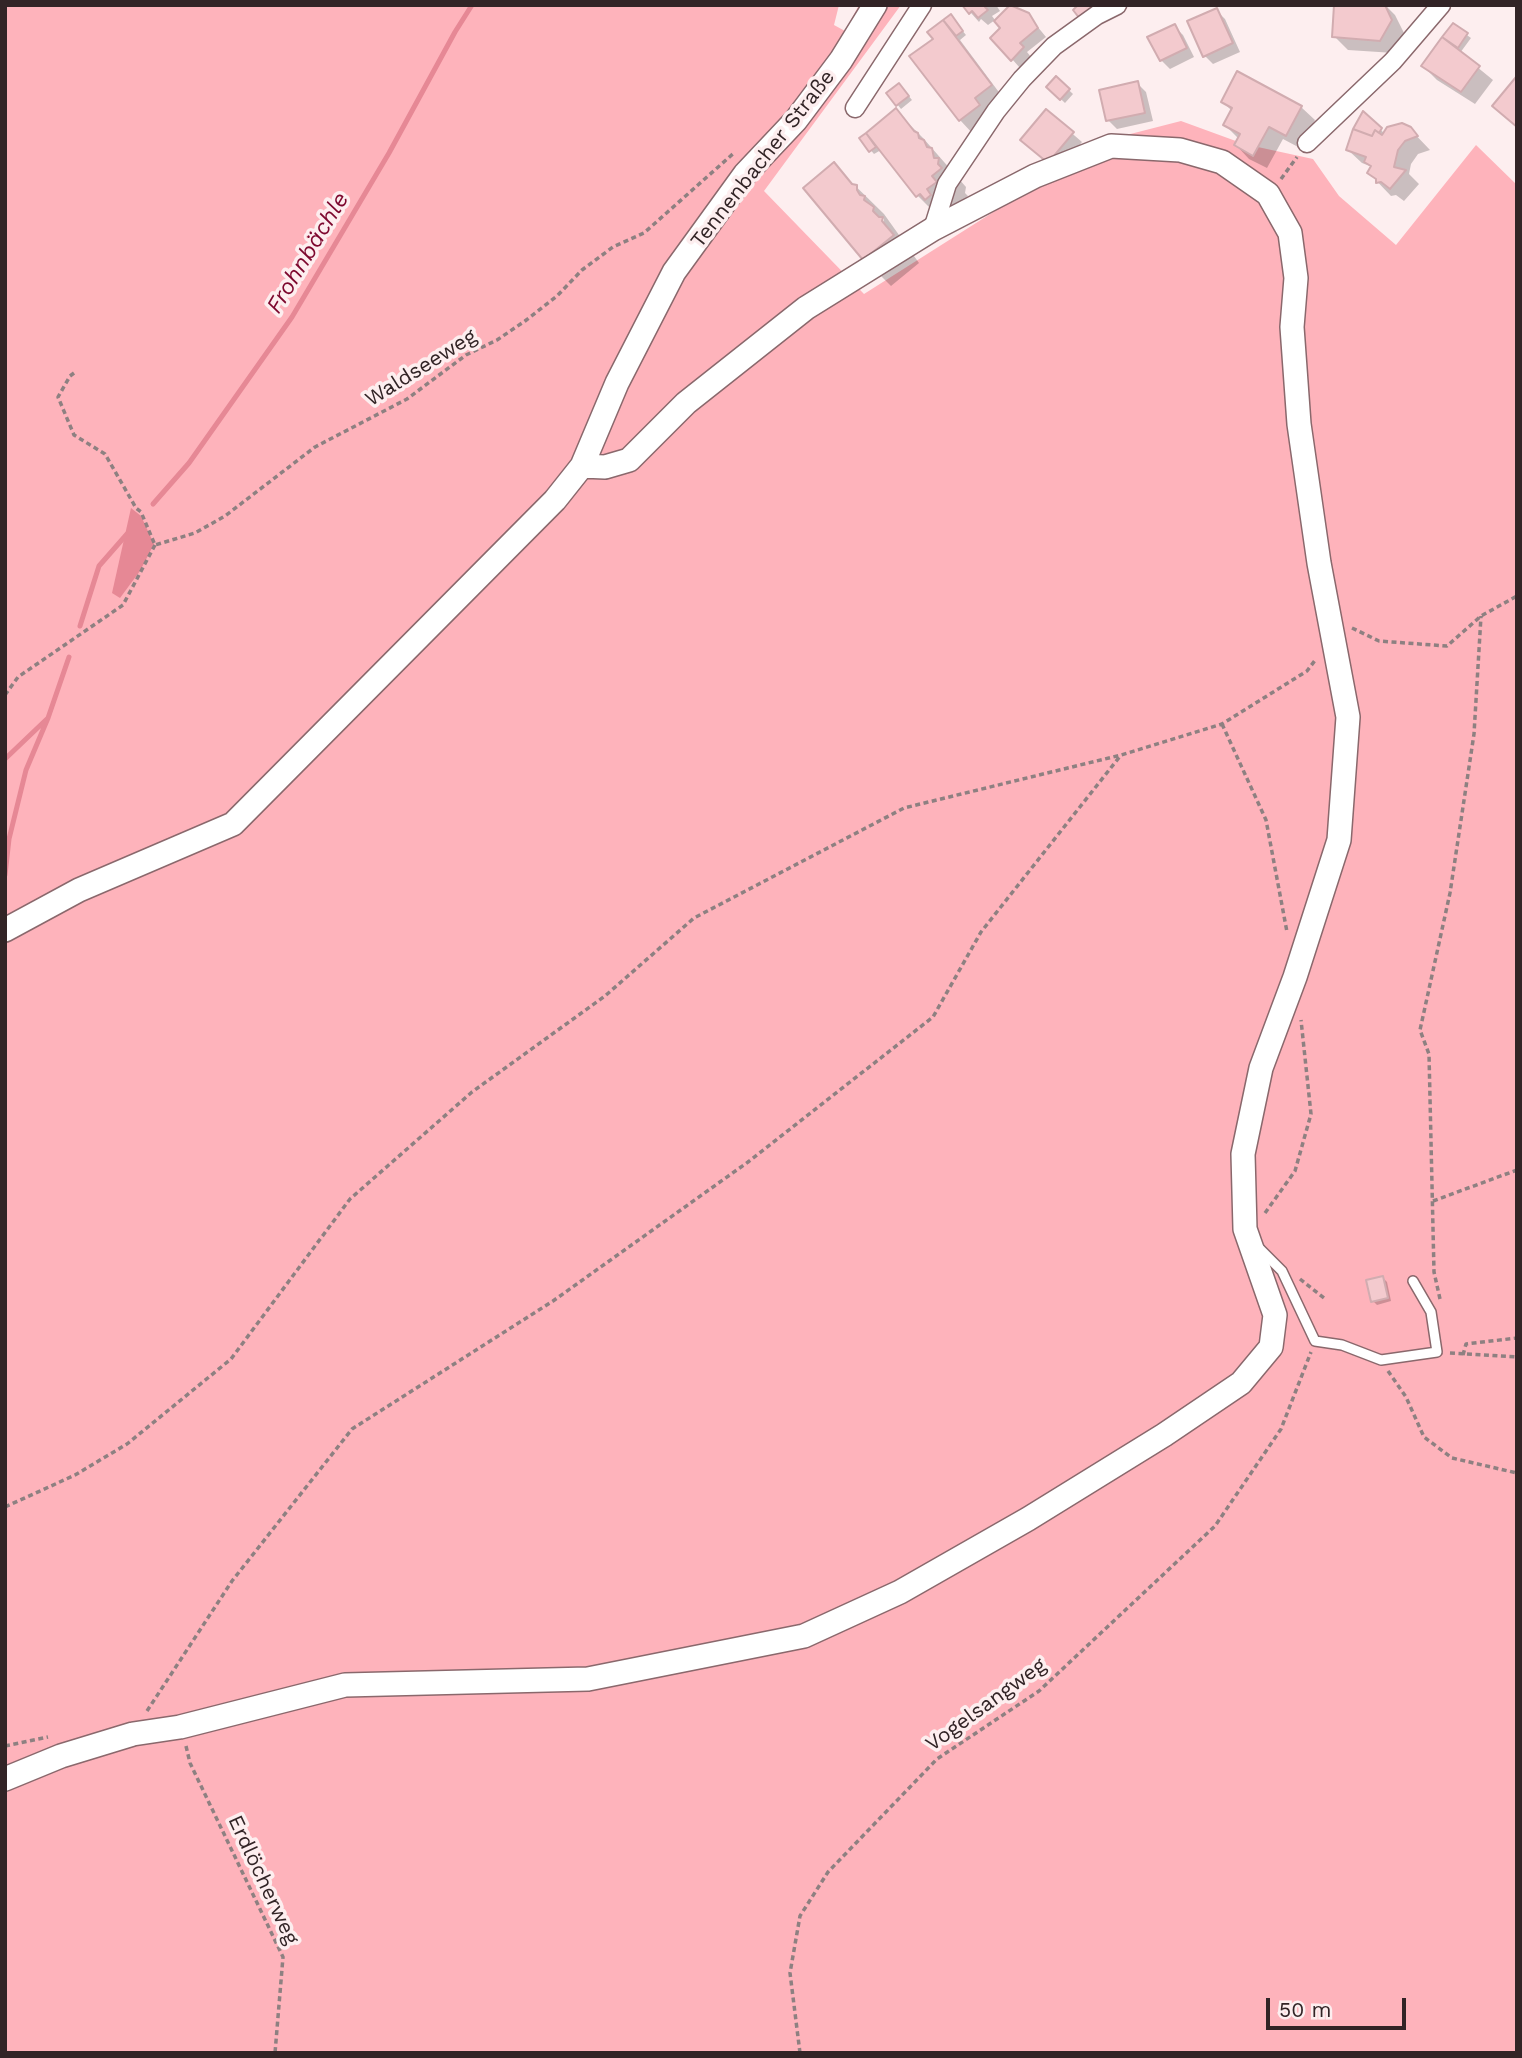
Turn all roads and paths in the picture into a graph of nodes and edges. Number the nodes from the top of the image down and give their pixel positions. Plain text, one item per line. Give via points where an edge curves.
1 (875, 5) edge
2 (922, 5) edge
3 (1117, 5) edge
4 (1441, 5) edge
5 (855, 108) dead end
6 (1307, 143) joint
7 (739, 148) dead end
8 (1268, 194) junction
9 (933, 229) junction
10 (74, 373) dead end
11 (582, 466) junction
12 (155, 545) junction
13 (1517, 596) edge
14 (1481, 616) junction
15 (1329, 617) junction
16 (1322, 651) dead end
17 (5, 695) edge
18 (1222, 724) junction
19 (1121, 755) junction
20 (5, 930) edge
21 (1288, 938) dead end
22 (1300, 1011) dead end
23 (1517, 1170) edge
24 (1433, 1201) junction
25 (1247, 1237) junction
26 (1413, 1281) dead end
27 (1443, 1311) dead end
28 (1517, 1338) edge
29 (1315, 1341) junction
30 (1517, 1357) edge
31 (1381, 1360) junction
32 (1517, 1472) edge
33 (5, 1507) edge
34 (180, 1727) junction
35 (133, 1734) junction
36 (5, 1779) edge
37 (275, 2053) edge
38 (800, 2053) edge

1 - 11 street, Tennenbacher Straße via 796,120 745,174 674,272 617,383
2 - 5 street
3 - 9 street via 1054,46 1022,79 947,184
4 - 6 street via 1393,61
6 - 8 path
7 - 12 path, Waldseeweg via 644,233 613,247 497,340 466,355 407,399 315,447 225,516 195,533
8 - 9 street via 1222,162 1180,149 1111,146 1035,176
8 - 15 street via 1290,233 1296,278 1293,349 1299,424
9 - 11 street via 806,308 686,403 629,460 605,467
10 - 12 path via 58,397 74,435 105,454 141,512
11 - 20 street, Tennenbacher Straße via 555,500 233,824 79,890
12 - 17 path via 123,605 18,677
13 - 14 path
14 - 15 path via 1447,646 1379,641
14 - 24 path via 1472,747 1450,893 1420,1030 1429,1054
15 - 25 street via 1348,717 1339,840 1261,1068 1243,1154
16 - 18 path via 1307,671
18 - 19 path
18 - 21 path via 1266,820
19 - 33 path via 904,808 694,918 605,996 472,1092 350,1199 231,1359 127,1444 75,1475
19 - 35 path via 981,932 933,1017 748,1162 553,1301 352,1429 232,1581
22 - 25 path via 1311,1114 1295,1171
23 - 24 path
24 - 27 path via 1433,1272
25 - 29 lane via 1282,1271
25 - 34 street via 1275,1315 1271,1347 1241,1383 1028,1519 900,1592 804,1636 588,1679 345,1685
26 - 31 lane via 1431,1312 1437,1352
28 - 30 path via 1466,1344 1463,1355
29 - 31 lane via 1342,1345
29 - 38 path, Vogelsangweg via 1281,1429 1215,1526 1038,1690 937,1759 828,1872 800,1916 790,1973
31 - 32 path via 1406,1397 1424,1437 1452,1458
34 - 35 street
34 - 37 path, Erdlöcherweg via 190,1763 283,1957
35 - 36 street

